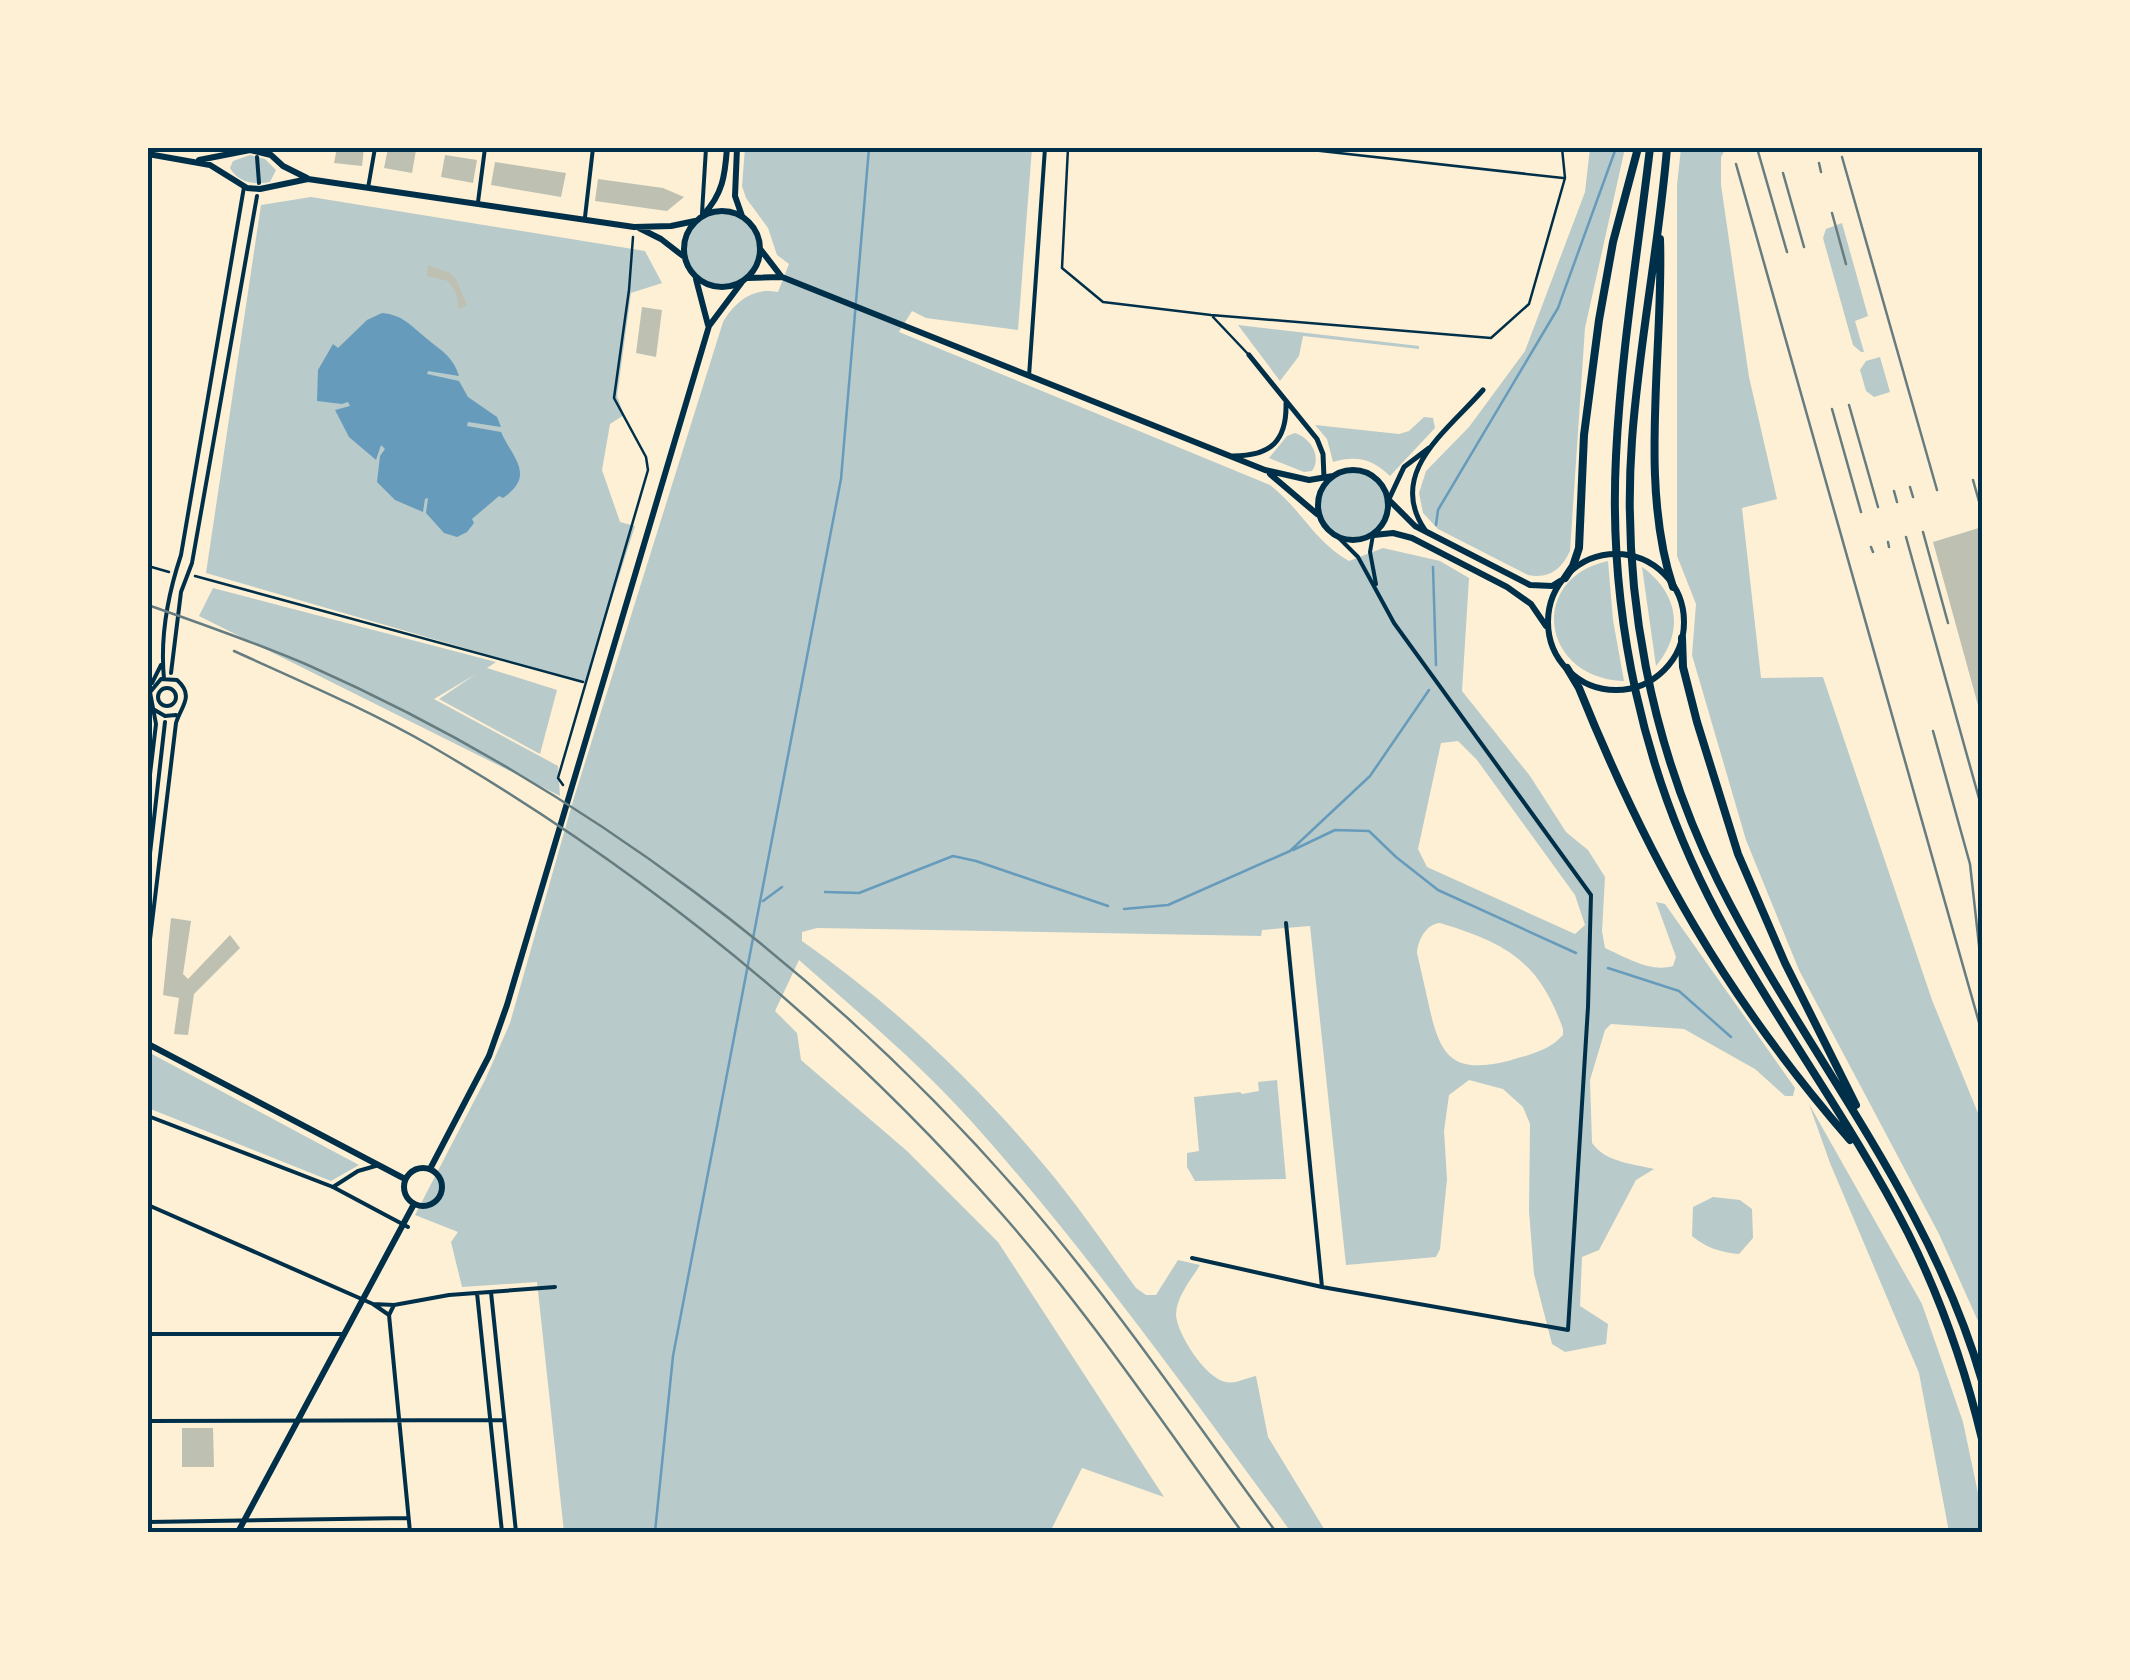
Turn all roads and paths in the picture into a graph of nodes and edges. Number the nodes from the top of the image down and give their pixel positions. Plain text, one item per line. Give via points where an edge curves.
1 (375, 148) edge
2 (486, 148) edge
3 (592, 148) edge
4 (706, 148) edge
5 (727, 148) edge
6 (737, 148) edge
7 (1045, 148) edge
8 (1068, 148) edge
9 (1294, 148) edge
10 (1562, 148) edge
11 (1638, 148) edge
12 (1650, 148) edge
13 (1667, 148) edge
14 (244, 149) edge
15 (270, 151) edge
16 (148, 154) edge
17 (230, 156) junction
18 (258, 157) dead end
19 (196, 160) junction
20 (283, 166) junction
21 (227, 173) junction
22 (1564, 178) junction
23 (308, 179) junction
24 (259, 183) dead end
25 (278, 184) junction
26 (244, 186) junction
27 (368, 188) junction
28 (256, 196) dead end
29 (478, 204) junction
30 (743, 218) junction
31 (698, 219) junction
32 (585, 220) junction
33 (1658, 224) junction
34 (634, 226) junction
35 (633, 236) dead end
36 (760, 248) junction
37 (684, 257) junction
38 (694, 276) junction
39 (782, 277) junction
40 (745, 280) junction
41 (1212, 316) junction
42 (709, 326) junction
43 (1249, 355) joint
44 (1029, 376) junction
45 (1483, 390) dead end
46 (1286, 400) junction
47 (1436, 443) junction
48 (1230, 456) junction
49 (1264, 470) junction
50 (1327, 480) junction
51 (1389, 499) junction
52 (1320, 516) junction
53 (1427, 533) junction
54 (1373, 535) junction
55 (1338, 536) junction
56 (148, 566) edge
57 (169, 572) dead end
58 (187, 574) junction
59 (1565, 578) junction
60 (1673, 586) junction
61 (1377, 589) junction
62 (1548, 630) junction
63 (1682, 638) junction
64 (162, 664) junction
65 (1566, 668) junction
66 (172, 673) dead end
67 (164, 679) junction
68 (586, 683) junction
69 (169, 687) joint
70 (150, 691) junction
71 (153, 709) junction
72 (178, 713) junction
73 (164, 722) dead end
74 (148, 791) edge
75 (569, 794) junction
76 (148, 871) edge
77 (1286, 924) dead end
78 (148, 956) edge
79 (148, 1044) edge
80 (148, 1116) edge
81 (1874, 1140) junction
82 (1866, 1159) junction
83 (379, 1165) junction
84 (430, 1169) junction
85 (405, 1179) junction
86 (333, 1187) junction
87 (414, 1204) junction
88 (148, 1205) edge
89 (406, 1225) junction
90 (1192, 1258) dead end
91 (555, 1287) dead end
92 (1322, 1287) junction
93 (491, 1292) junction
94 (477, 1293) junction
95 (362, 1299) junction
96 (373, 1304) junction
97 (394, 1305) junction
98 (389, 1316) junction
99 (148, 1334) edge
100 (344, 1334) junction
101 (1982, 1381) edge
102 (504, 1420) junction
103 (148, 1421) edge
104 (298, 1421) junction
105 (400, 1421) junction
106 (490, 1421) junction
107 (1982, 1439) edge
108 (408, 1518) junction
109 (244, 1521) junction
110 (148, 1522) edge
111 (238, 1532) edge
112 (410, 1532) edge
113 (502, 1532) edge
114 (516, 1532) edge

1 - 27 street
2 - 29 street
3 - 32 street
4 - 31 street
5 - 31 main road via 716,201
6 - 30 main road via 735,196
7 - 44 street
8 - 41 lane via 1062,268 1104,302
9 - 22 lane
10 - 22 lane
11 - 59 highway via 1605,280 1588,394 1579,548
12 - 82 highway via 1618,420 1616,536 1639,706 1670,809 1717,912
13 - 33 highway
14 - 15 main road
14 - 17 main road
15 - 20 main road
16 - 19 main road
17 - 19 main road
17 - 21 main road
18 - 24 street
19 - 21 main road
20 - 23 main road
20 - 25 main road
21 - 26 main road
22 - 41 lane via 1529,304 1491,338
23 - 25 main road
23 - 27 main road
25 - 26 main road
26 - 64 street via 171,580
27 - 29 main road
28 - 58 street
29 - 32 main road
30 - 31 main road via 722,211
30 - 36 main road
31 - 34 main road
31 - 37 main road via 684,242
32 - 34 main road
33 - 60 highway via 1658,502
33 - 81 highway via 1632,440 1631,538 1653,700 1681,793 1718,880
34 - 37 main road
35 - 68 path via 614,398 648,470
36 - 39 main road
36 - 40 main road
37 - 38 main road
38 - 40 main road via 712,287
38 - 42 main road
39 - 40 main road
39 - 44 main road
40 - 42 main road
41 - 43 lane
42 - 75 main road
43 - 46 street
44 - 48 main road
45 - 47 street
46 - 48 street via 1285,428 1275,444 1257,454
46 - 50 street via 1321,446
47 - 51 street via 1404,467
47 - 53 street via 1410,490
48 - 49 main road
49 - 50 main road
49 - 52 main road
50 - 51 main road via 1344,470 1368,472
50 - 52 main road
51 - 53 main road
51 - 54 main road via 1386,520
52 - 55 main road
53 - 59 main road via 1530,585 1552,586
54 - 55 main road
54 - 61 street
54 - 62 main road via 1412,538 1508,587 1532,604
55 - 61 street
56 - 57 path
58 - 66 street
58 - 68 path
59 - 60 main road via 1586,561 1621,554 1645,560
59 - 62 main road via 1550,606
60 - 63 main road
61 - 92 street via 1394,623 1591,895 1568,1330
62 - 65 main road
63 - 65 main road via 1666,668 1639,686 1598,688
63 - 81 highway via 1696,722 1738,854 1790,976
64 - 67 street
64 - 70 street
65 - 82 highway via 1642,835 1698,937 1769,1040
67 - 70 street
67 - 72 street via 177,680 186,693
68 - 75 path via 558,778
69 - 69 street via 158,697 166,709 176,700
70 - 71 street
71 - 72 street via 165,716
71 - 74 street
72 - 78 street
73 - 76 street
75 - 84 main road via 489,1056
77 - 92 street
79 - 83 main road
80 - 86 street
81 - 101 highway via 1941,1268
82 - 107 highway via 1938,1302
83 - 85 main road
83 - 86 street
84 - 85 main road via 416,1169
84 - 87 main road via 442,1190 436,1201
85 - 87 main road via 404,1193
86 - 89 street
87 - 89 main road
88 - 95 street
89 - 95 main road
90 - 92 street
91 - 93 street
93 - 94 street
93 - 102 street
94 - 97 street
94 - 106 street
95 - 96 street
95 - 100 main road
96 - 97 street
96 - 98 street
97 - 98 street
98 - 105 street
99 - 100 street
100 - 104 main road
102 - 106 street
102 - 114 street
103 - 104 street
104 - 105 street
104 - 109 main road
105 - 106 street
105 - 108 street
106 - 113 street
108 - 109 street
108 - 112 street
109 - 110 street
109 - 111 main road

